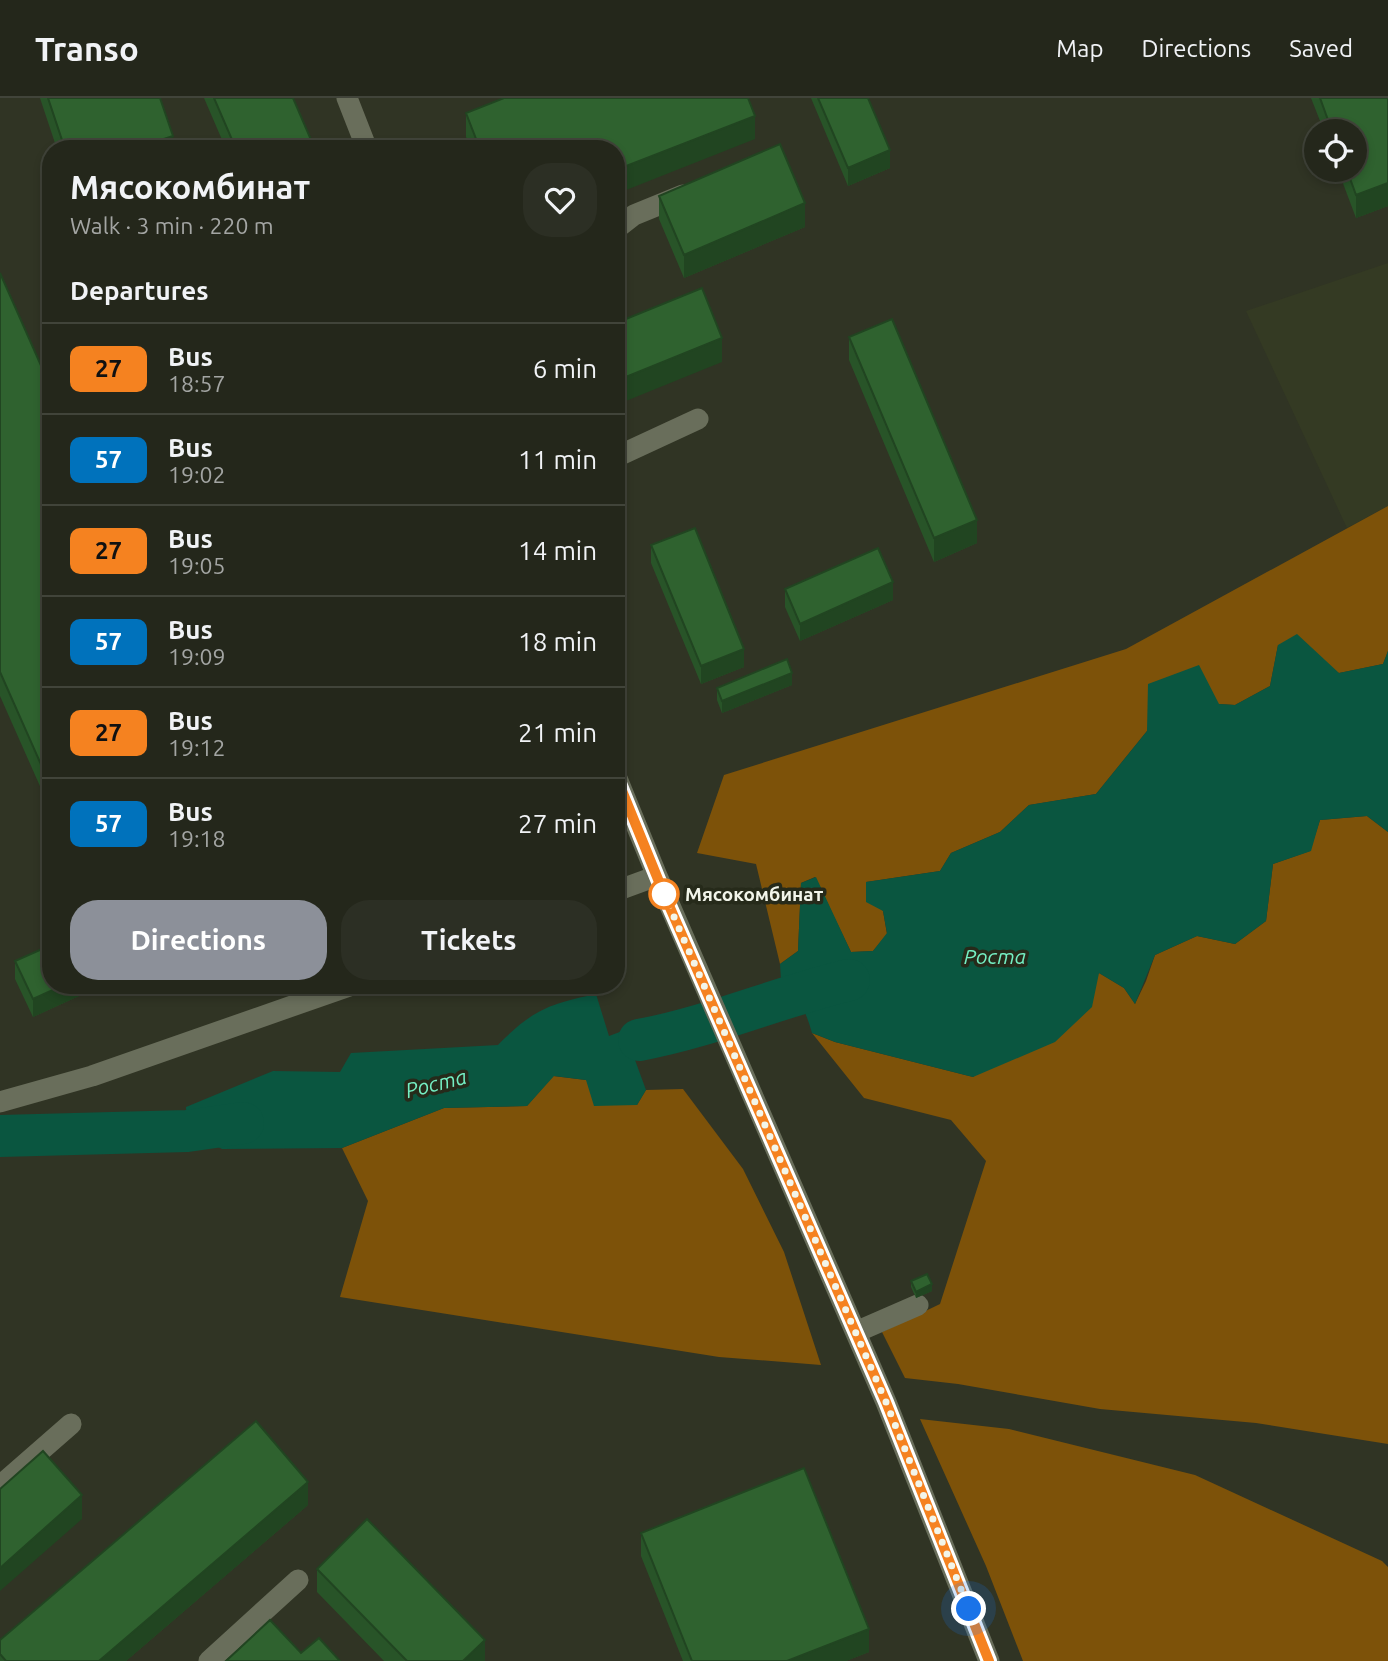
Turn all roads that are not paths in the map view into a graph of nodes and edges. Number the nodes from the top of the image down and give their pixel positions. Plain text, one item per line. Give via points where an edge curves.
1 (346, 98) edge
2 (363, 140) edge
3 (705, 185) edge
4 (625, 222) edge
5 (698, 419) dead end
6 (625, 453) edge
7 (625, 798) edge
8 (657, 876) junction
9 (625, 888) edge
10 (326, 994) edge
11 (0, 1102) edge
12 (918, 1305) dead end
13 (856, 1332) junction
14 (71, 1424) dead end
15 (0, 1486) edge
16 (298, 1580) dead end
17 (209, 1661) edge
18 (989, 1661) edge

1 - 2 street
3 - 4 street
5 - 6 street
7 - 8 street
8 - 9 street
8 - 13 street
10 - 11 street via 92,1076
12 - 13 street
13 - 18 street
14 - 15 street
16 - 17 street

